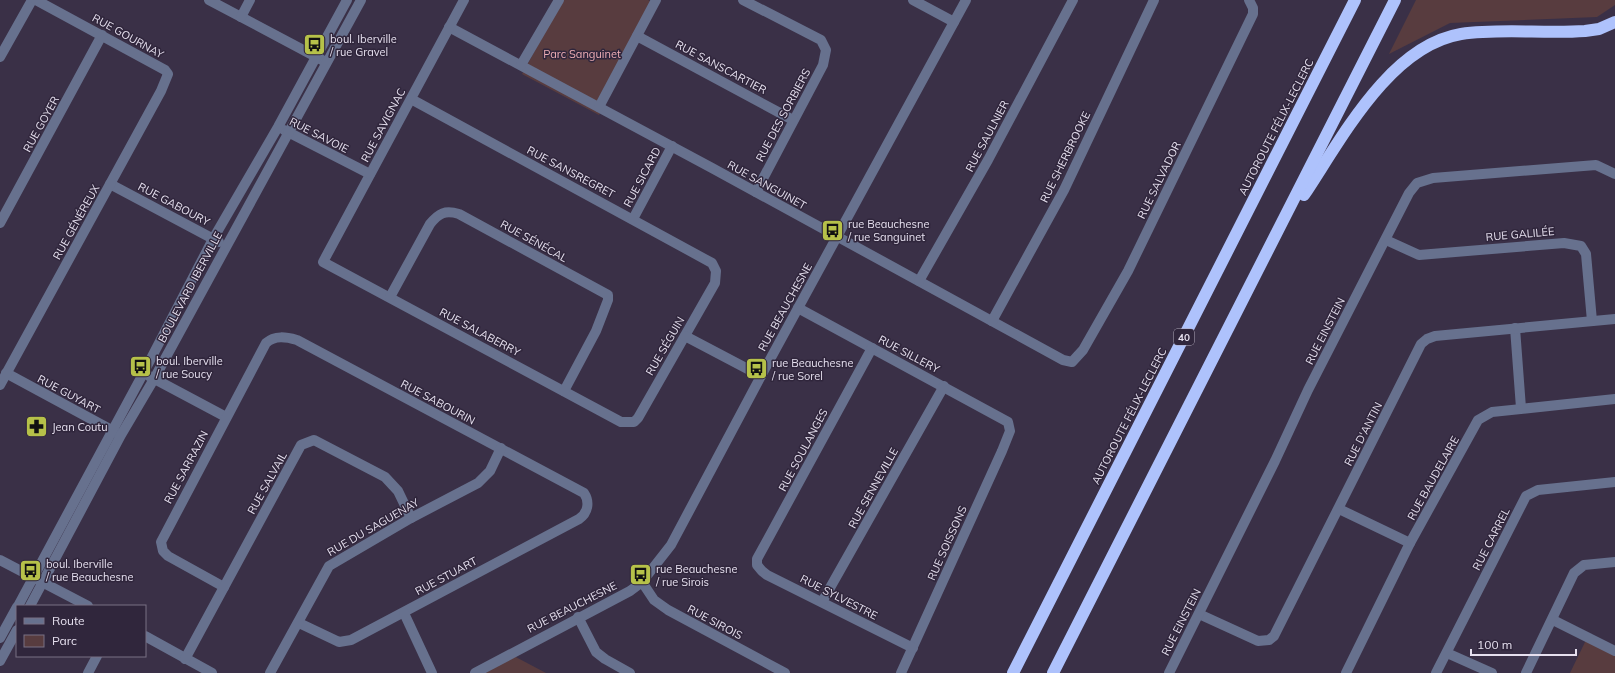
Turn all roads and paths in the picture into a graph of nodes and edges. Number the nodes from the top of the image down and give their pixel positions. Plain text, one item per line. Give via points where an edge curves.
1 (32, 0) edge
2 (36, 0) edge
3 (209, 0) edge
4 (250, 0) edge
5 (347, 0) edge
6 (361, 0) edge
7 (464, 0) edge
8 (558, 0) edge
9 (656, 0) edge
10 (743, 0) edge
11 (913, 0) edge
12 (966, 0) edge
13 (1074, 0) edge
14 (1154, 0) edge
15 (1355, 0) edge
16 (1395, 0) edge
17 (1250, 2) edge
18 (241, 17) junction
19 (954, 22) junction
20 (1615, 22) edge
21 (449, 27) junction
22 (102, 36) junction
23 (637, 36) junction
24 (0, 57) edge
25 (316, 57) junction
26 (327, 62) junction
27 (521, 65) junction
28 (165, 70) joint
29 (411, 99) junction
30 (599, 107) junction
31 (793, 120) junction
32 (278, 127) junction
33 (288, 132) junction
34 (672, 146) junction
35 (370, 174) junction
36 (1615, 174) edge
37 (110, 184) junction
38 (756, 192) junction
39 (633, 219) junction
40 (0, 223) edge
41 (1277, 234) junction
42 (837, 238) junction
43 (213, 239) junction
44 (1386, 240) junction
45 (226, 246) junction
46 (323, 262) joint
47 (716, 271) joint
48 (919, 281) junction
49 (390, 297) junction
50 (798, 308) junction
51 (1615, 319) edge
52 (992, 321) junction
53 (1592, 321) junction
54 (1515, 328) junction
55 (685, 336) junction
56 (275, 337) joint
57 (872, 348) junction
58 (1072, 362) joint
59 (144, 372) junction
60 (6, 373) junction
61 (760, 376) junction
62 (154, 379) junction
63 (0, 385) edge
64 (944, 386) junction
65 (564, 391) junction
66 (1615, 399) edge
67 (1521, 408) junction
68 (226, 417) junction
69 (1008, 422) joint
70 (624, 423) joint
71 (116, 432) junction
72 (501, 448) junction
73 (1615, 482) edge
74 (587, 497) joint
75 (1339, 509) junction
76 (411, 518) junction
77 (1410, 543) junction
78 (0, 560) edge
79 (1615, 562) edge
80 (757, 565) joint
81 (33, 578) junction
82 (642, 582) junction
83 (43, 583) junction
84 (224, 587) junction
85 (822, 602) junction
86 (18, 605) edge
87 (31, 605) edge
88 (86, 605) edge
89 (16, 609) edge
90 (404, 612) junction
91 (1199, 614) junction
92 (578, 617) junction
93 (1553, 620) junction
94 (299, 624) junction
95 (16, 632) edge
96 (146, 637) edge
97 (0, 638) edge
98 (913, 648) junction
99 (1615, 651) edge
100 (1447, 653) junction
101 (96, 657) edge
102 (186, 659) junction
103 (0, 661) edge
104 (88, 673) edge
105 (212, 673) edge
106 (270, 673) edge
107 (432, 673) edge
108 (475, 673) edge
109 (630, 673) edge
110 (785, 673) edge
111 (900, 673) edge
112 (1013, 673) edge
113 (1053, 673) edge
114 (1169, 673) edge
115 (1346, 673) edge
116 (1436, 673) edge
117 (1492, 673) edge
118 (1526, 673) edge

1 - 24 street
2 - 22 street, RUE GOURNAY
3 - 18 street
4 - 18 street
5 - 25 street, BOULEVARD IBERVILLE
6 - 26 street, BOULEVARD IBERVILLE
7 - 21 street, RUE SAVIGNAC
8 - 27 street
9 - 23 street
10 - 31 street, RUE DES SORBIERS via 821,40 826,47 823,65
11 - 19 street
12 - 19 street, RUE BEAUCHESNE
13 - 48 street, RUE SAULNIER
14 - 52 street, RUE SHERBROOKE via 1064,190
15 - 112 highway, AUTOROUTE FÉLIX-LECLERC / 40
16 - 41 highway
17 - 58 street, RUE SALVADOR via 1253,14 1128,271 1083,350
18 - 25 street
19 - 42 street, RUE BEAUCHESNE
20 - 41 highway via 1599,29 1585,31 1465,34 1445,38 1426,47 1394,72 1368,101
21 - 27 street, RUE SANGUINET
21 - 29 street, RUE SAVIGNAC
22 - 28 street, RUE GOURNAY
22 - 40 street, RUE GOYER
23 - 30 street
23 - 31 street, RUE SANSCARTIER
25 - 26 street
25 - 32 street, BOULEVARD IBERVILLE
26 - 33 street, BOULEVARD IBERVILLE
27 - 30 street, RUE SANGUINET
28 - 37 street, RUE GÉNÉREUX via 168,74 161,91
29 - 35 street, RUE SAVIGNAC
29 - 39 street, RUE SANSREGRET
30 - 34 street, RUE SANGUINET
31 - 38 street, RUE DES SORBIERS
32 - 33 street, RUE SAVOIE
32 - 43 street, BOULEVARD IBERVILLE
33 - 35 street, RUE SAVOIE
33 - 45 street, BOULEVARD IBERVILLE
34 - 38 street, RUE SANGUINET
34 - 39 street, RUE SICARD
35 - 46 street, RUE SAVIGNAC
36 - 44 street, RUE EINSTEIN via 1596,165 1425,179 1409,193
37 - 43 street, RUE GABOURY
37 - 60 street, RUE GÉNÉREUX
38 - 42 street, RUE SANGUINET
39 - 47 street, RUE SANSREGRET via 705,258 712,263
41 - 113 highway
42 - 48 street, RUE SANGUINET
42 - 50 street, RUE BEAUCHESNE
43 - 45 street, RUE GABOURY
43 - 59 street, BOULEVARD IBERVILLE
44 - 53 street, RUE GALILÉE via 1419,255 1564,243 1581,246 1586,254
44 - 91 street, RUE EINSTEIN via 1308,390 1276,461
45 - 62 street, BOULEVARD IBERVILLE
46 - 49 street, RUE SALABERRY
47 - 55 street, RUE SÉGUIN via 715,282
48 - 52 street, RUE SANGUINET
49 - 65 street, RUE SALABERRY
49 - 65 street, RUE SÉNÉCAL via 438,214 448,211 459,214 608,295 596,331
50 - 57 street, RUE SILLERY
50 - 61 street, RUE BEAUCHESNE
51 - 53 street, RUE D'ANTIN
52 - 58 street, RUE SANGUINET via 1063,360
53 - 54 street, RUE D'ANTIN
54 - 67 street
54 - 75 street, RUE D'ANTIN via 1435,336 1421,344
55 - 61 street
55 - 70 street, RUE SÉGUIN via 638,418 634,422
56 - 68 street, RUE SARRAZIN via 266,342
56 - 72 street, RUE SABOURIN via 296,340
57 - 64 street, RUE SILLERY
57 - 80 street, RUE SOULANGES via 757,559
59 - 62 street
59 - 71 street, BOULEVARD IBERVILLE
60 - 63 street, RUE GÉNÉREUX
60 - 71 street, RUE GUYART
61 - 82 street, RUE BEAUCHESNE via 671,545
62 - 68 street
62 - 71 street, BOULEVARD IBERVILLE
64 - 69 street, RUE SILLERY
64 - 85 street, RUE SENNEVILLE
65 - 70 street, RUE SALABERRY
66 - 67 street, RUE BAUDELAIRE
67 - 77 street, RUE BAUDELAIRE via 1492,412 1478,420
68 - 84 street, RUE SARRAZIN via 161,542 163,551 168,556
69 - 98 street, RUE SOISSONS via 1010,431 1002,451
71 - 81 street, BOULEVARD IBERVILLE
71 - 83 street, BOULEVARD IBERVILLE
72 - 74 street, RUE SABOURIN
72 - 76 street, RUE DU SAGUENAY via 490,471 478,483
73 - 100 street, RUE CARREL via 1538,490 1526,496
74 - 90 street, RUE STUART via 587,508 579,519
75 - 77 street
75 - 91 street, RUE D'ANTIN via 1274,636 1269,640 1258,641
76 - 84 street, RUE SALVAIL via 398,491 385,477 314,440 310,441 301,445
76 - 94 street, RUE DU SAGUENAY via 329,566
77 - 115 street, RUE BAUDELAIRE
78 - 81 street
79 - 93 street via 1584,565 1574,573
80 - 85 street, RUE SYLVESTRE via 762,572
81 - 83 street
81 - 86 street, BOULEVARD IBERVILLE
82 - 92 street, RUE BEAUCHESNE via 630,591
82 - 110 street, RUE SIROIS via 654,600 668,610
83 - 87 street, BOULEVARD IBERVILLE
83 - 88 street
84 - 102 street, RUE SALVAIL
85 - 98 street, RUE SYLVESTRE
89 - 97 street, BOULEVARD IBERVILLE
90 - 94 street, RUE STUART via 351,640 339,642
90 - 107 street
91 - 114 street, RUE EINSTEIN
92 - 108 street, RUE BEAUCHESNE
92 - 109 street via 596,652
93 - 99 street
93 - 118 street
94 - 106 street, RUE DU SAGUENAY
95 - 103 street
96 - 102 street
98 - 111 street, RUE SOISSONS
100 - 116 street, RUE CARREL
100 - 117 street
101 - 104 street
102 - 105 street

